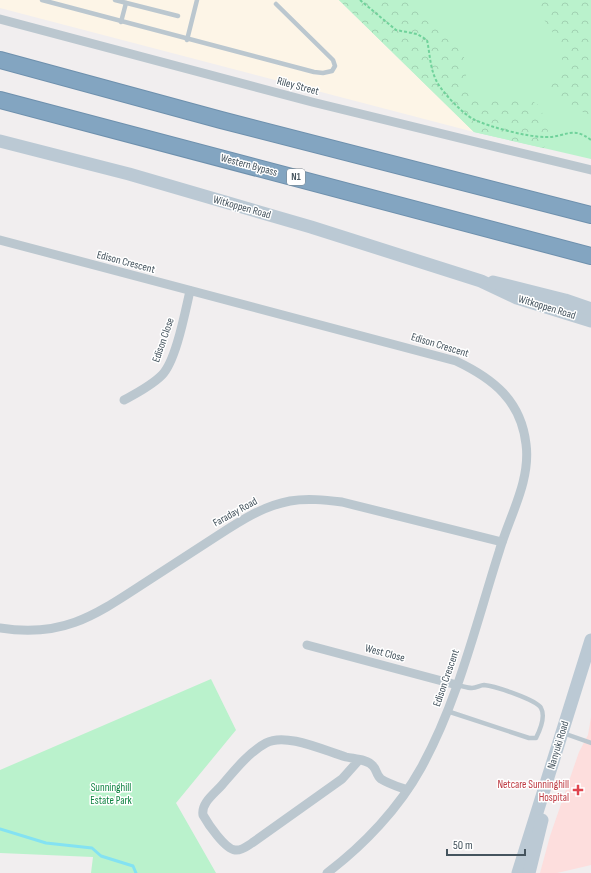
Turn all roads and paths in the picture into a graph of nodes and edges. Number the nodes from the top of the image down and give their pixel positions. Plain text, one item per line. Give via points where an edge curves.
1 (42, 0) edge
2 (115, 0) edge
3 (197, 0) edge
4 (360, 0) edge
5 (49, 1) edge
6 (126, 3) junction
7 (276, 4) dead end
8 (178, 16) dead end
9 (0, 19) edge
10 (121, 22) junction
11 (187, 40) junction
12 (0, 60) edge
13 (0, 100) edge
14 (0, 140) edge
15 (591, 140) edge
16 (591, 170) edge
17 (591, 215) edge
18 (0, 240) edge
19 (591, 256) edge
20 (481, 281) junction
21 (190, 291) junction
22 (591, 308) edge
23 (591, 321) edge
24 (124, 400) dead end
25 (502, 542) junction
26 (0, 628) edge
27 (591, 640) edge
28 (306, 645) dead end
29 (591, 668) edge
30 (457, 685) junction
31 (447, 711) junction
32 (566, 734) junction
33 (591, 743) edge
34 (359, 760) junction
35 (408, 790) junction
36 (327, 873) edge
37 (518, 873) edge
38 (529, 873) edge

1 - 5 lane
2 - 6 lane
3 - 11 lane
4 - 15 path via 396,30 417,34 427,40 437,82 460,109 473,119 518,133 546,137 573,131
5 - 10 lane
6 - 8 lane
6 - 10 lane
7 - 11 lane via 332,58 335,66 332,71 323,74
9 - 16 street, Riley Street via 312,102
10 - 11 lane
12 - 17 highway
13 - 19 highway, Western Bypass / N1
14 - 20 main road, Witkoppen Road via 136,176
18 - 21 street, Edison Crescent
20 - 22 main road, Witkoppen Road via 500,282
20 - 23 main road, Witkoppen Road via 516,298
21 - 24 street, Edison Close via 170,363 155,381
21 - 25 street, Edison Crescent via 456,361 472,368 497,385 516,410 523,428 527,456 525,474
25 - 26 street, Faraday Road via 342,502 291,501 253,514 116,602 83,620 42,630
25 - 30 street, Edison Crescent
27 - 32 main road, Nanyuki Road
28 - 30 street, West Close
29 - 32 main road, Nanyuki Road
30 - 31 street, Edison Crescent
30 - 31 lane via 472,688 485,685 533,702 540,706 543,712 542,725 536,738 529,738
31 - 35 street, Edison Crescent via 439,733
32 - 33 lane
32 - 37 main road, Nanyuki Road
32 - 38 main road, Nanyuki Road
34 - 34 street via 294,741 270,741 257,749 204,805 203,815 229,848 245,848 342,779
34 - 35 street via 373,766 379,778
35 - 36 street, Edison Crescent via 368,838

